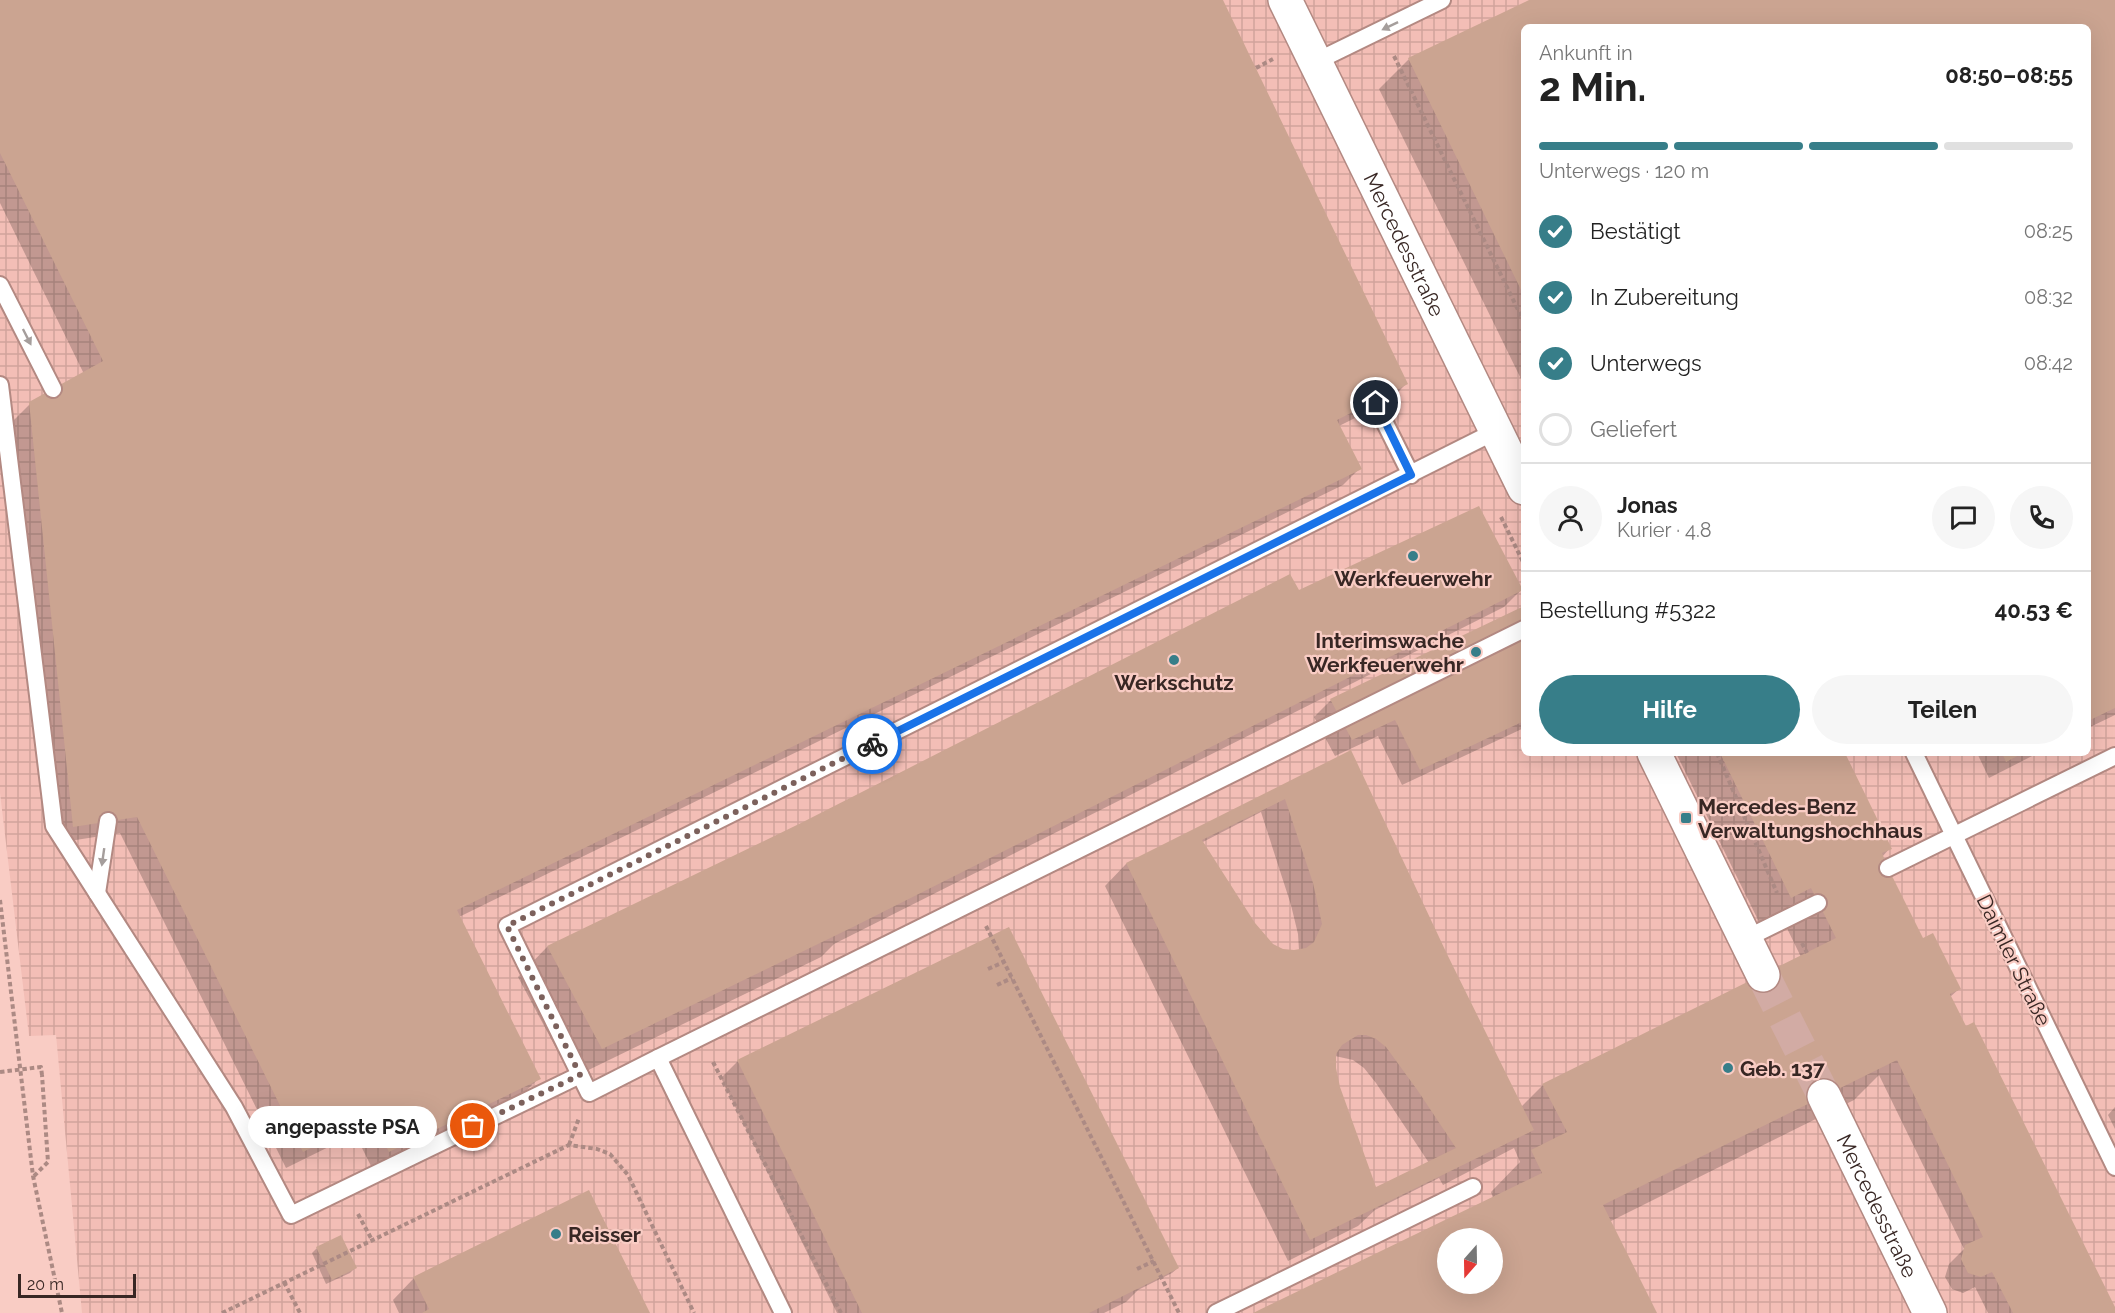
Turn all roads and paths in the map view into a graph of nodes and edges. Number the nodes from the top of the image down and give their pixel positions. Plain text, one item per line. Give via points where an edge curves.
1 (1285, 0) edge
2 (1442, 0) edge
3 (1381, 30) junction
4 (1273, 59) dead end
5 (1316, 62) junction
6 (1256, 68) dead end
7 (0, 285) edge
8 (1521, 316) edge
9 (0, 385) edge
10 (53, 389) dead end
11 (1376, 403) dead end
12 (1496, 431) junction
13 (1411, 475) junction
14 (1521, 482) edge
15 (1521, 630) edge
16 (1655, 756) edge
17 (1718, 756) edge
18 (1915, 756) edge
19 (2115, 756) edge
20 (108, 821) dead end
21 (1953, 836) junction
22 (1888, 868) dead end
23 (1773, 885) dead end
24 (98, 893) junction
25 (0, 900) edge
26 (974, 901) junction
27 (1818, 903) dead end
28 (1745, 939) junction
29 (1004, 962) junction
30 (988, 969) dead end
31 (1763, 975) tunnel mouth
32 (1012, 978) junction
33 (997, 986) dead end
34 (701, 1037) junction
35 (658, 1058) junction
36 (0, 1072) edge
37 (580, 1075) junction
38 (1824, 1096) tunnel mouth
39 (2115, 1167) edge
40 (33, 1176) junction
41 (1473, 1187) dead end
42 (1154, 1261) junction
43 (1137, 1269) dead end
44 (284, 1282) junction
45 (62, 1313) edge
46 (222, 1313) edge
47 (300, 1313) edge
48 (694, 1313) edge
49 (783, 1313) edge
50 (841, 1313) edge
51 (1179, 1313) edge
52 (1216, 1313) edge
53 (1930, 1313) edge

1 - 5 street, Mercedesstraße
2 -> 3 lane
3 - 5 lane
3 - 8 path
4 - 6 path
5 - 12 street, Mercedesstraße
7 -> 10 lane
9 - 24 lane via 54,826
11 - 13 lane
12 - 13 lane
12 - 14 street, Mercedesstraße
13 - 37 lane via 507,926
15 - 26 lane
16 - 28 street
17 - 23 path
18 - 21 lane, Daimler Straße
19 - 21 lane
20 -> 24 lane
21 - 22 lane
21 - 39 lane, Daimler Straße
24 - 37 lane via 234,1107 291,1215
25 - 40 path
26 - 29 path
26 - 34 lane
27 - 28 lane
28 - 31 street
29 - 30 path
29 - 32 path
32 - 33 path
32 - 42 path
34 - 35 lane
34 - 50 path
35 - 37 lane via 590,1093
35 - 49 lane
36 - 40 path, bridge via 41,1067 48,1162
38 - 53 street, Mercedesstraße
40 - 45 path
41 - 52 lane
42 - 43 path
42 - 51 path
44 - 46 path
44 - 47 path
44 - 48 path via 568,1145 610,1154 628,1175

